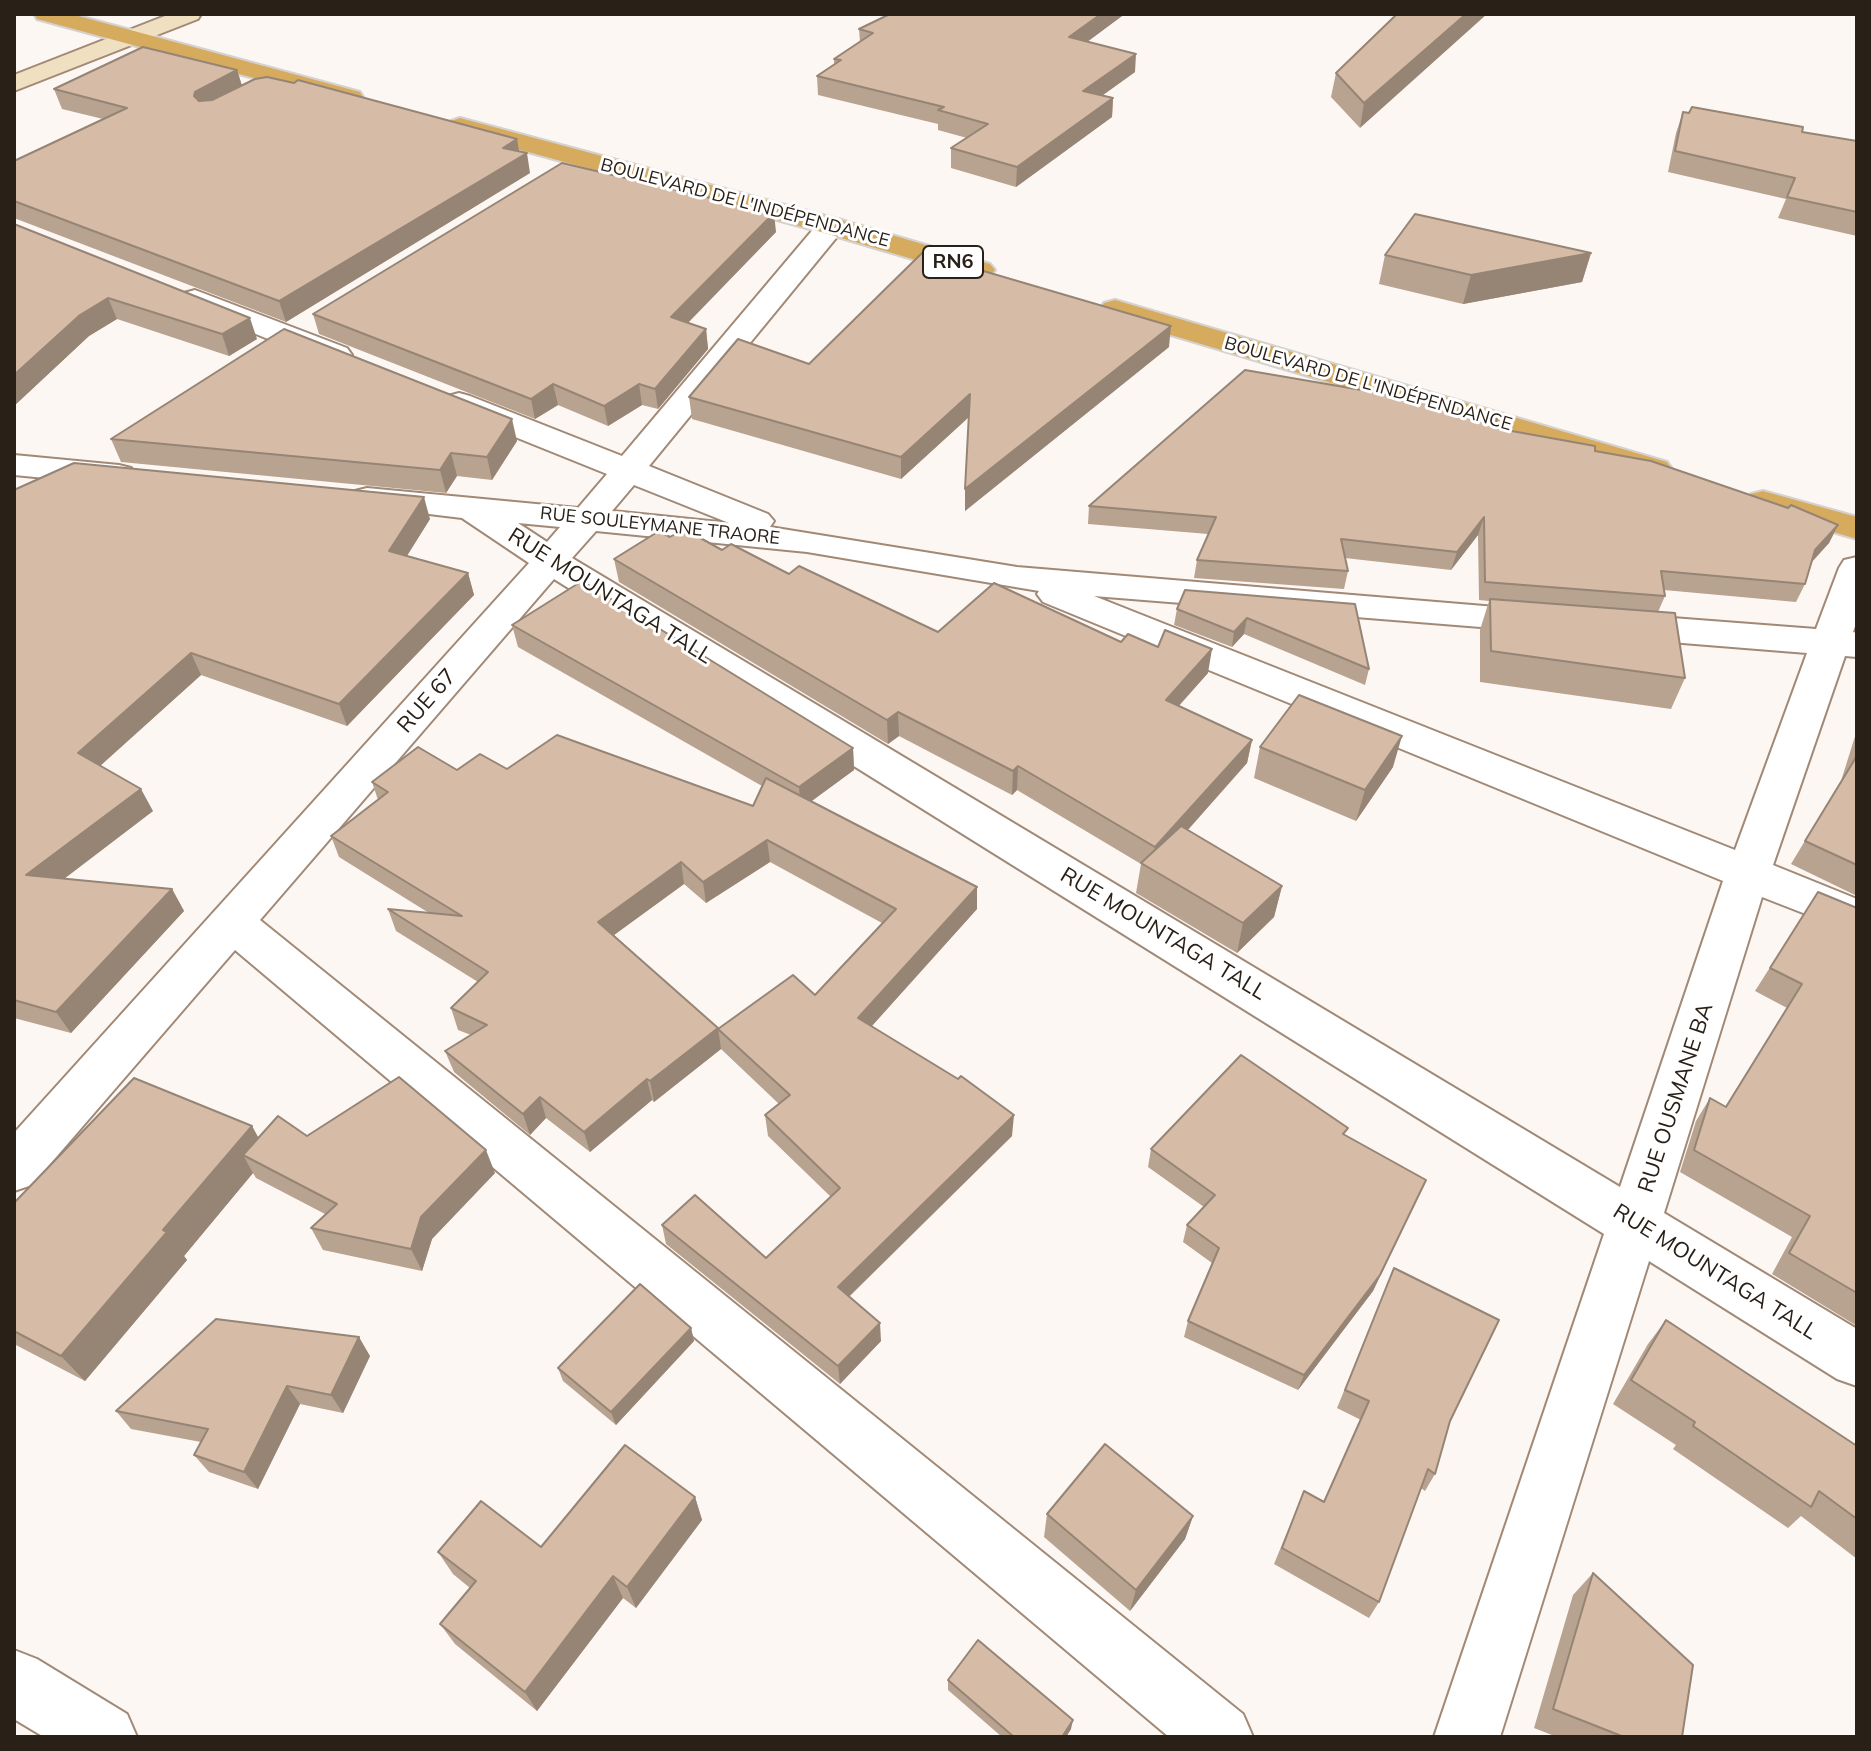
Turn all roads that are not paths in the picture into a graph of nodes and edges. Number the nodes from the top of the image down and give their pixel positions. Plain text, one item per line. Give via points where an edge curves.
1 (45, 14) edge
2 (190, 14) edge
3 (133, 39) junction
4 (14, 84) edge
5 (373, 103) edge
6 (432, 119) edge
7 (580, 158) junction
8 (540, 182) edge
9 (831, 226) junction
10 (999, 275) edge
11 (172, 290) edge
12 (1091, 302) edge
13 (360, 364) edge
14 (434, 394) edge
15 (107, 446) dead end
16 (68, 470) junction
17 (627, 470) junction
18 (146, 477) edge
19 (1689, 478) edge
20 (19, 481) edge
21 (1734, 492) edge
22 (331, 494) edge
23 (470, 507) junction
24 (588, 518) junction
25 (1857, 528) edge
26 (807, 541) junction
27 (551, 561) junction
28 (1857, 568) edge
29 (1017, 578) junction
30 (1843, 644) edge
31 (1748, 873) junction
32 (1857, 917) edge
33 (232, 922) junction
34 (14, 1169) edge
35 (1636, 1223) junction
36 (1857, 1360) edge
37 (14, 1682) edge
38 (104, 1737) edge
39 (1220, 1737) edge
40 (1467, 1737) edge

1 - 3 highway
2 - 3 main road
3 - 4 main road
3 - 5 highway
6 - 7 highway, BOULEVARD DE L'INDÉPENDANCE / RN6
7 - 8 street
7 - 9 highway, BOULEVARD DE L'INDÉPENDANCE / RN6
9 - 10 highway, BOULEVARD DE L'INDÉPENDANCE / RN6
9 - 17 street, RUE 67
11 - 13 street
12 - 19 highway, BOULEVARD DE L'INDÉPENDANCE
14 - 17 street
15 - 16 street
16 - 18 street
16 - 20 street
17 - 24 street, RUE 67
17 - 26 street
21 - 25 highway
22 - 23 street, RUE SOULEYMANE TRAORE
23 - 24 street, RUE SOULEYMANE TRAORE
23 - 27 street, RUE MOUNTAGA TALL
24 - 26 street, RUE SOULEYMANE TRAORE
24 - 27 street, RUE 67
26 - 29 street, RUE SOULEYMANE TRAORE
27 - 33 street, RUE 67
27 - 35 street, RUE MOUNTAGA TALL
28 - 30 street, RUE OUSMANE BA
29 - 30 street
29 - 31 street
30 - 31 street, RUE OUSMANE BA
31 - 32 street
31 - 35 street, RUE OUSMANE BA
33 - 34 street, RUE 67
33 - 39 street
35 - 36 street, RUE MOUNTAGA TALL
35 - 40 street, RUE OUSMANE BA
37 - 38 street

